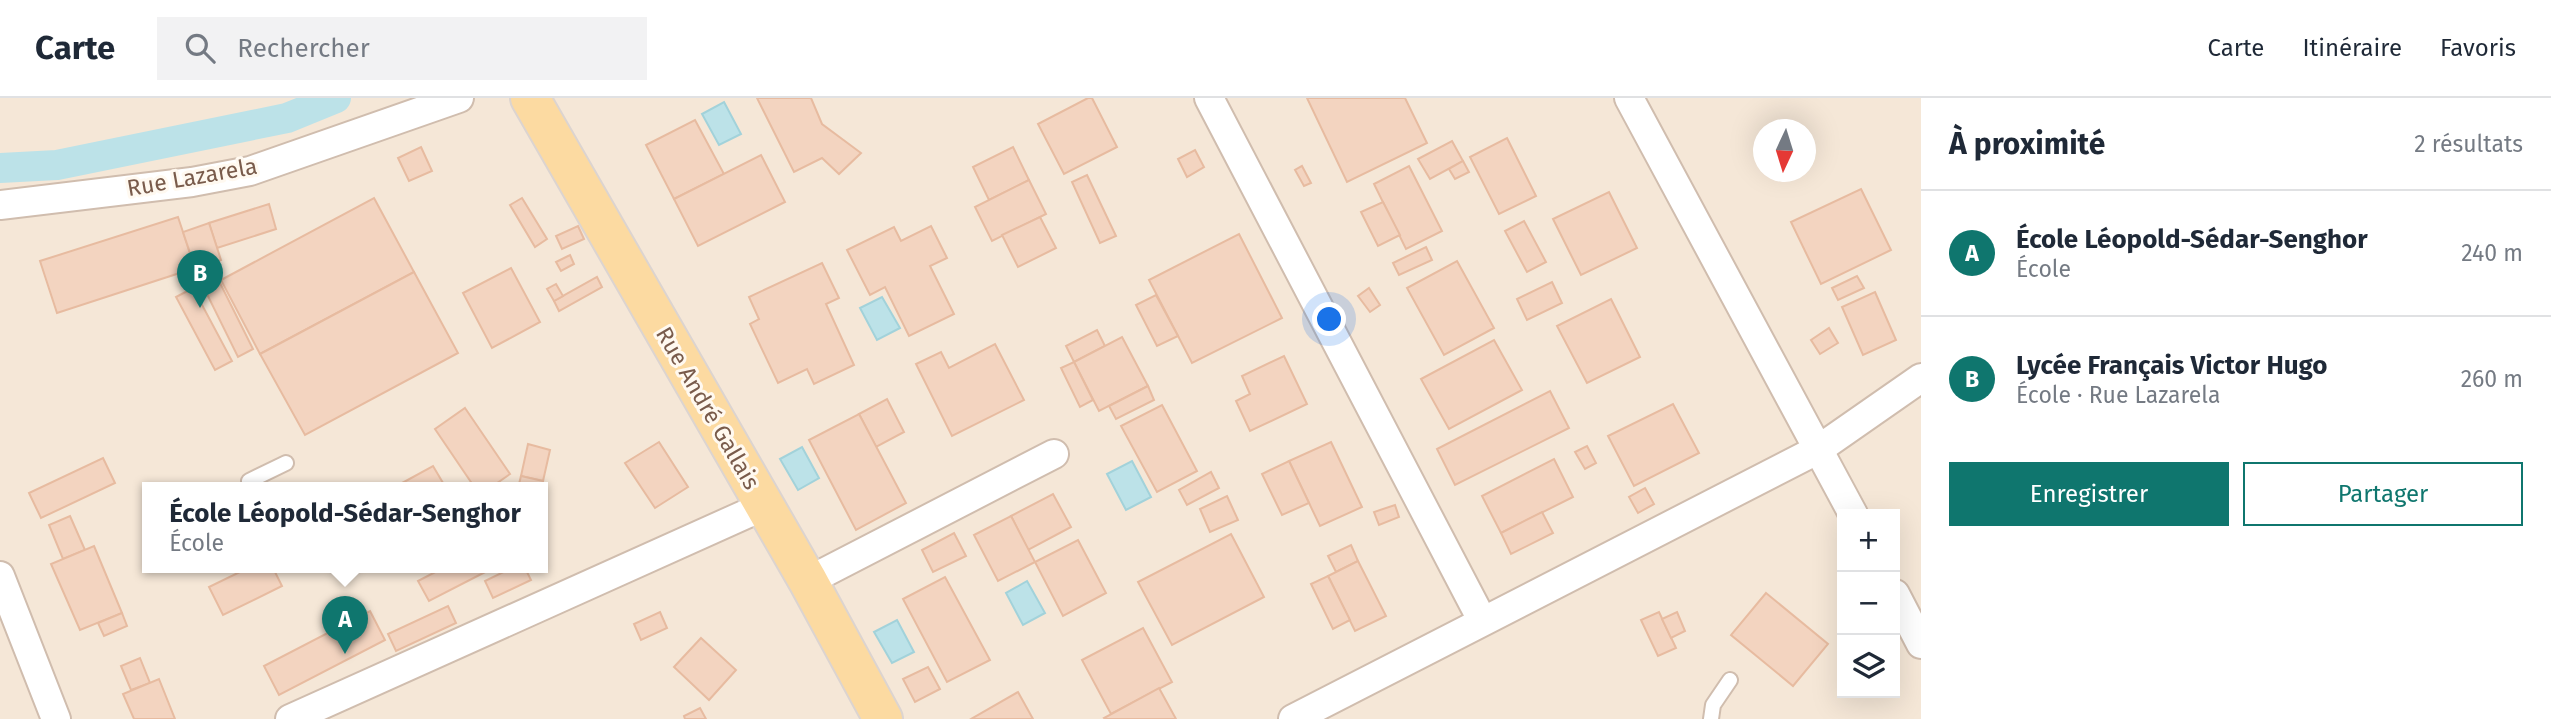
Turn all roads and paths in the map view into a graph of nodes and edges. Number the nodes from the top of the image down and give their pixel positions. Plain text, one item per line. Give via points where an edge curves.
1 (458, 98) edge
2 (530, 98) edge
3 (1209, 98) edge
4 (1629, 98) edge
5 (0, 205) edge
6 (1921, 378) edge
7 (1819, 449) junction
8 (1054, 453) dead end
9 (286, 463) dead end
10 (249, 481) dead end
11 (764, 506) junction
12 (1850, 509) edge
13 (0, 576) edge
14 (808, 581) junction
15 (1900, 604) edge
16 (1482, 620) junction
17 (1921, 644) edge
18 (1730, 680) dead end
19 (56, 719) edge
20 (290, 719) edge
21 (883, 719) edge
22 (1293, 719) edge
23 (1712, 719) edge

1 - 5 street, Rue Lazarela via 250,171
2 - 11 main road, Rue André Gallais
3 - 16 street
4 - 7 street
6 - 7 street
7 - 12 street
7 - 16 street
8 - 14 street
9 - 10 lane
11 - 14 main road, Rue André Gallais
11 - 20 street
13 - 19 street
14 - 21 main road, Rue André Gallais
15 - 17 street
16 - 22 street
18 - 23 lane via 1713,705

